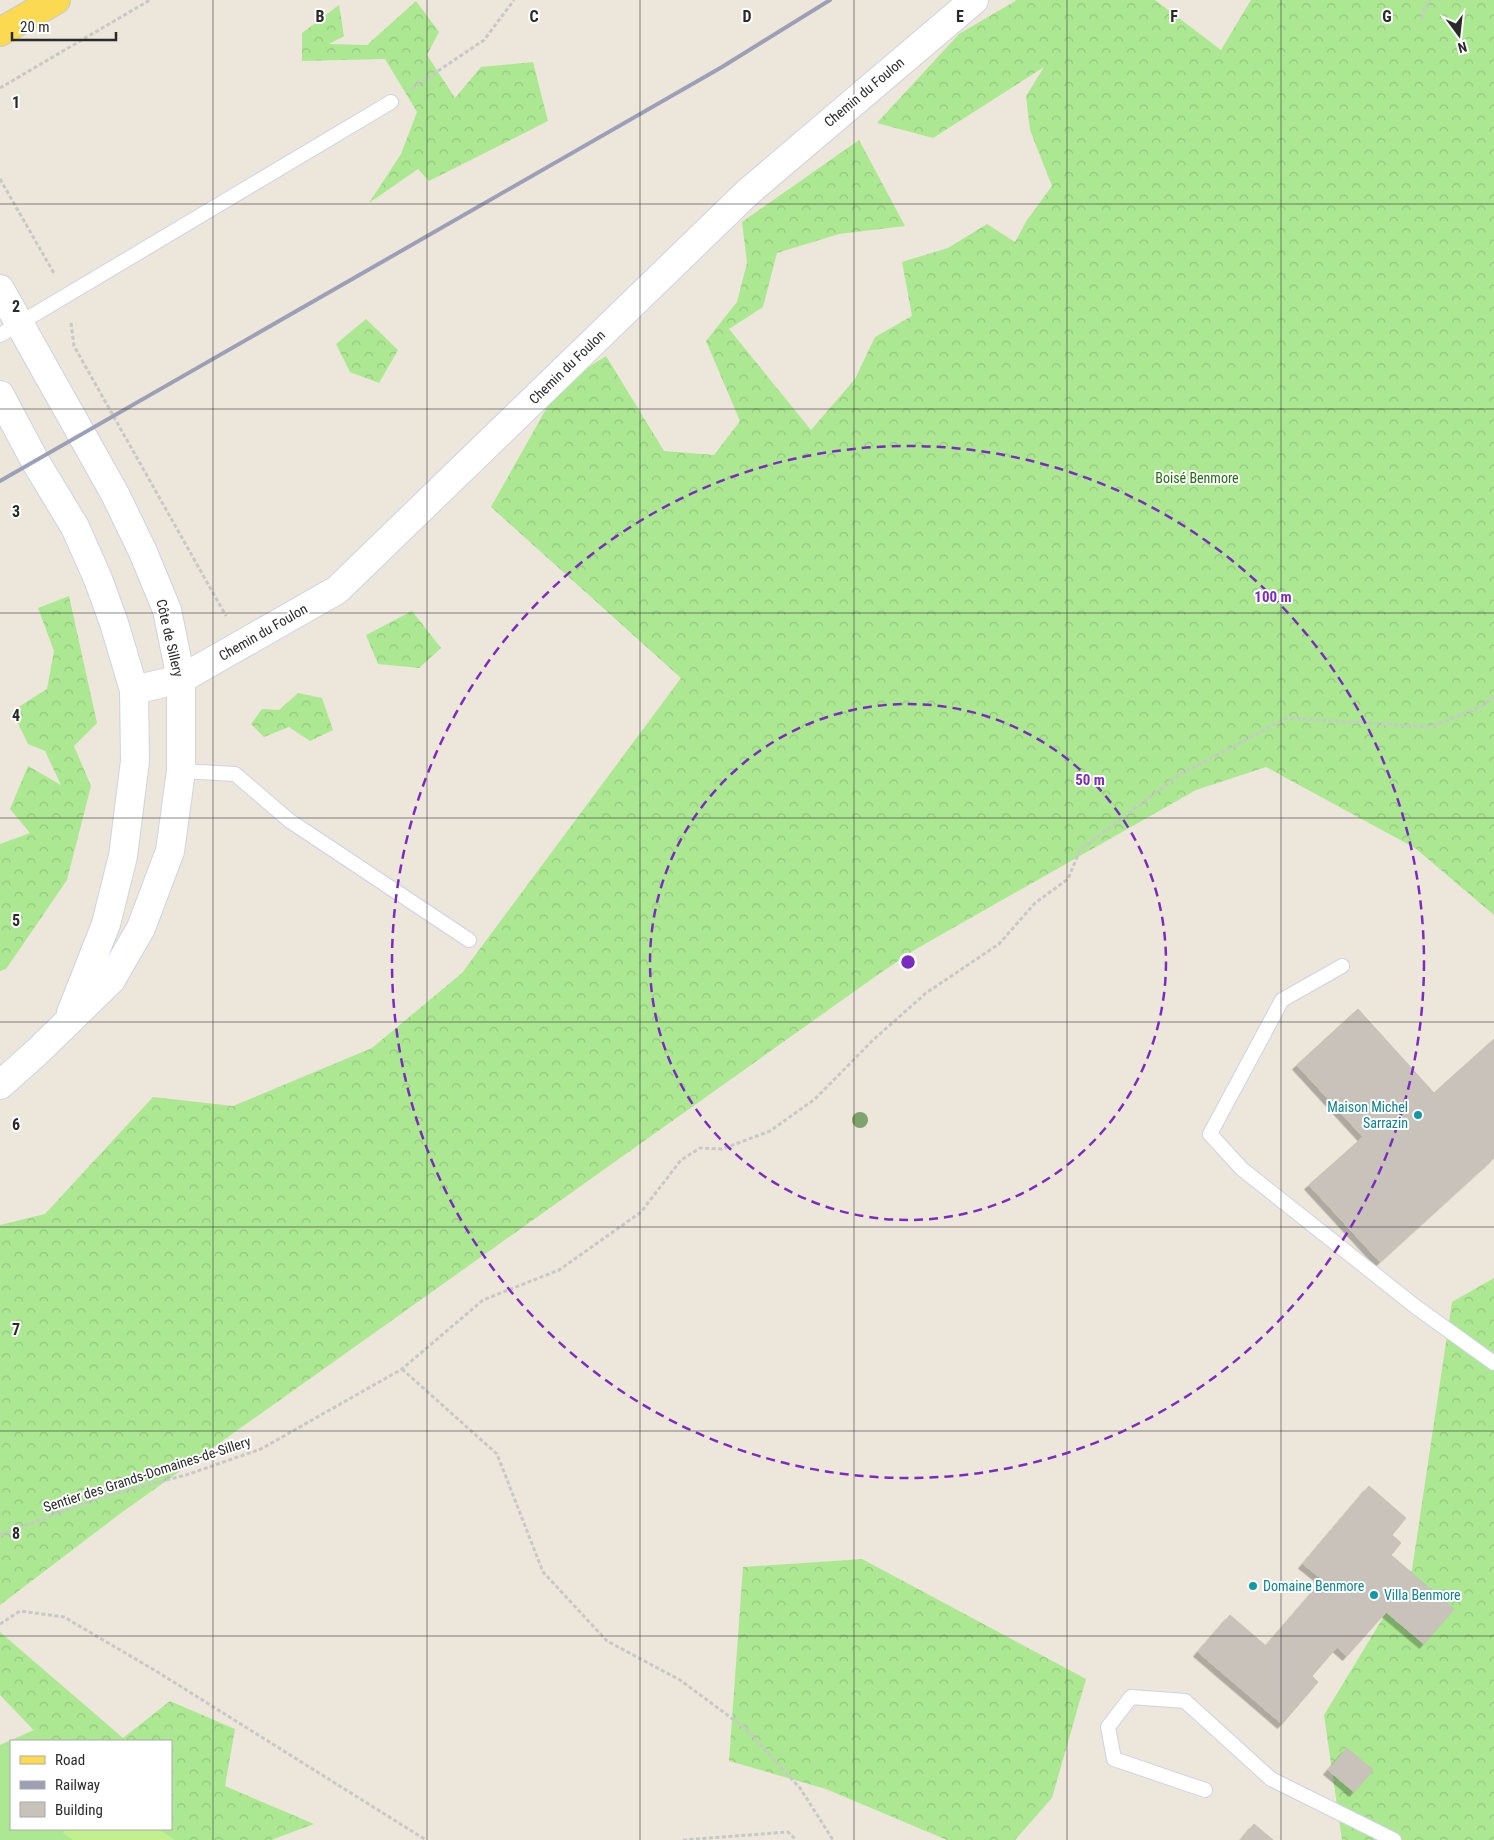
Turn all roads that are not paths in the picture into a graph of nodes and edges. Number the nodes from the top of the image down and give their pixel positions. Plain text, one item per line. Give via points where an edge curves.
1 (56, 0) edge
2 (974, 0) edge
3 (0, 32) edge
4 (391, 102) road end
5 (0, 289) edge
6 (10, 330) edge
7 (0, 395) edge
8 (181, 679) junction
9 (134, 690) junction
10 (181, 771) junction
11 (468, 940) dead end
12 (1342, 966) dead end
13 (66, 1024) junction
14 (0, 1085) edge
15 (1494, 1363) edge
16 (1205, 1790) dead end
17 (1394, 1840) edge

1 - 3 main road
2 - 8 street, Chemin du Foulon via 747,193 337,590
4 - 6 lane
5 - 6 street, Côte de Sillery
6 - 8 street, Côte de Sillery via 83,434 115,494 167,610
7 - 9 street, Côte de Sillery via 75,527 114,623
8 - 9 street, Chemin du Foulon
8 - 10 street, Côte de Sillery
9 - 13 street, Côte de Sillery via 135,761 123,856 106,924
10 - 11 lane via 235,774 290,821
10 - 13 street, Côte de Sillery via 170,851 141,928 111,980
12 - 15 lane via 1282,1000 1210,1134 1242,1169 1416,1307
13 - 14 street, Côte de Sillery
16 - 17 lane via 1114,1759 1108,1727 1131,1697 1185,1701 1271,1779

